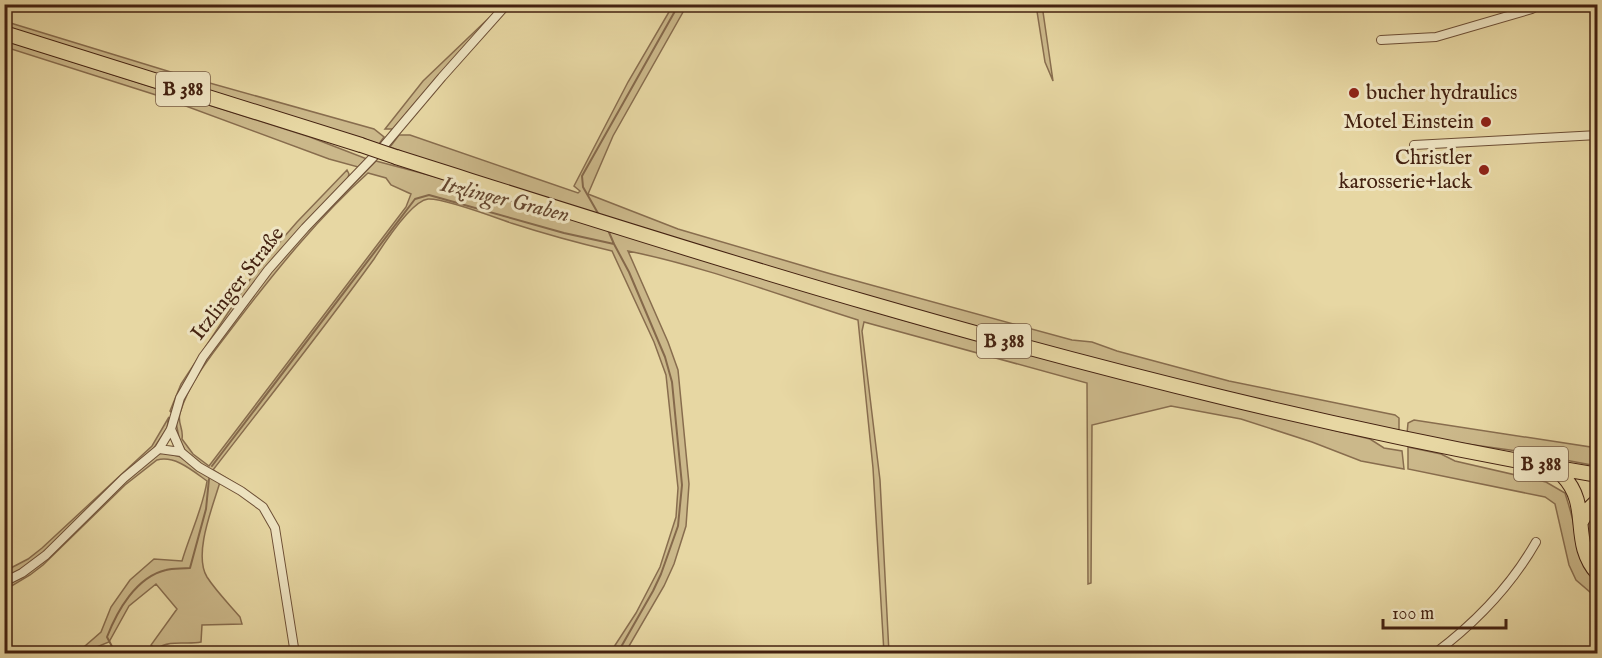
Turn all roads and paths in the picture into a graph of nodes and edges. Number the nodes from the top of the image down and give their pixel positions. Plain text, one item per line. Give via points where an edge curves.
1 (507, 4) edge
2 (1541, 4) edge
3 (4, 33) edge
4 (1381, 40) dead end
5 (1598, 135) edge
6 (1414, 145) dead end
7 (171, 429) junction
8 (159, 449) junction
9 (1449, 449) junction
10 (182, 452) junction
11 (1598, 475) edge
12 (1563, 476) junction
13 (1598, 484) edge
14 (1598, 500) edge
15 (1581, 522) junction
16 (1536, 542) dead end
17 (1598, 574) edge
18 (4, 582) edge
19 (295, 654) edge
20 (1434, 654) edge

1 - 7 street, Itzlinger Straße via 382,148 268,270 203,357 177,407
2 - 4 street via 1436,37
3 - 9 main road, B 388, bridge via 861,301 1123,372
5 - 6 street
7 - 8 street, Itzlinger Straße
7 - 10 street
8 - 10 street
8 - 18 street, Itzlinger Straße via 46,555
9 - 11 main road, B 388
9 - 12 main road, B 388
10 - 19 street via 263,507 275,528
12 - 13 main road, B 388
12 - 15 main road, B 388 via 1575,493
14 - 15 main road
15 - 17 main road, B 388 via 1582,547
16 - 20 street via 1479,617

